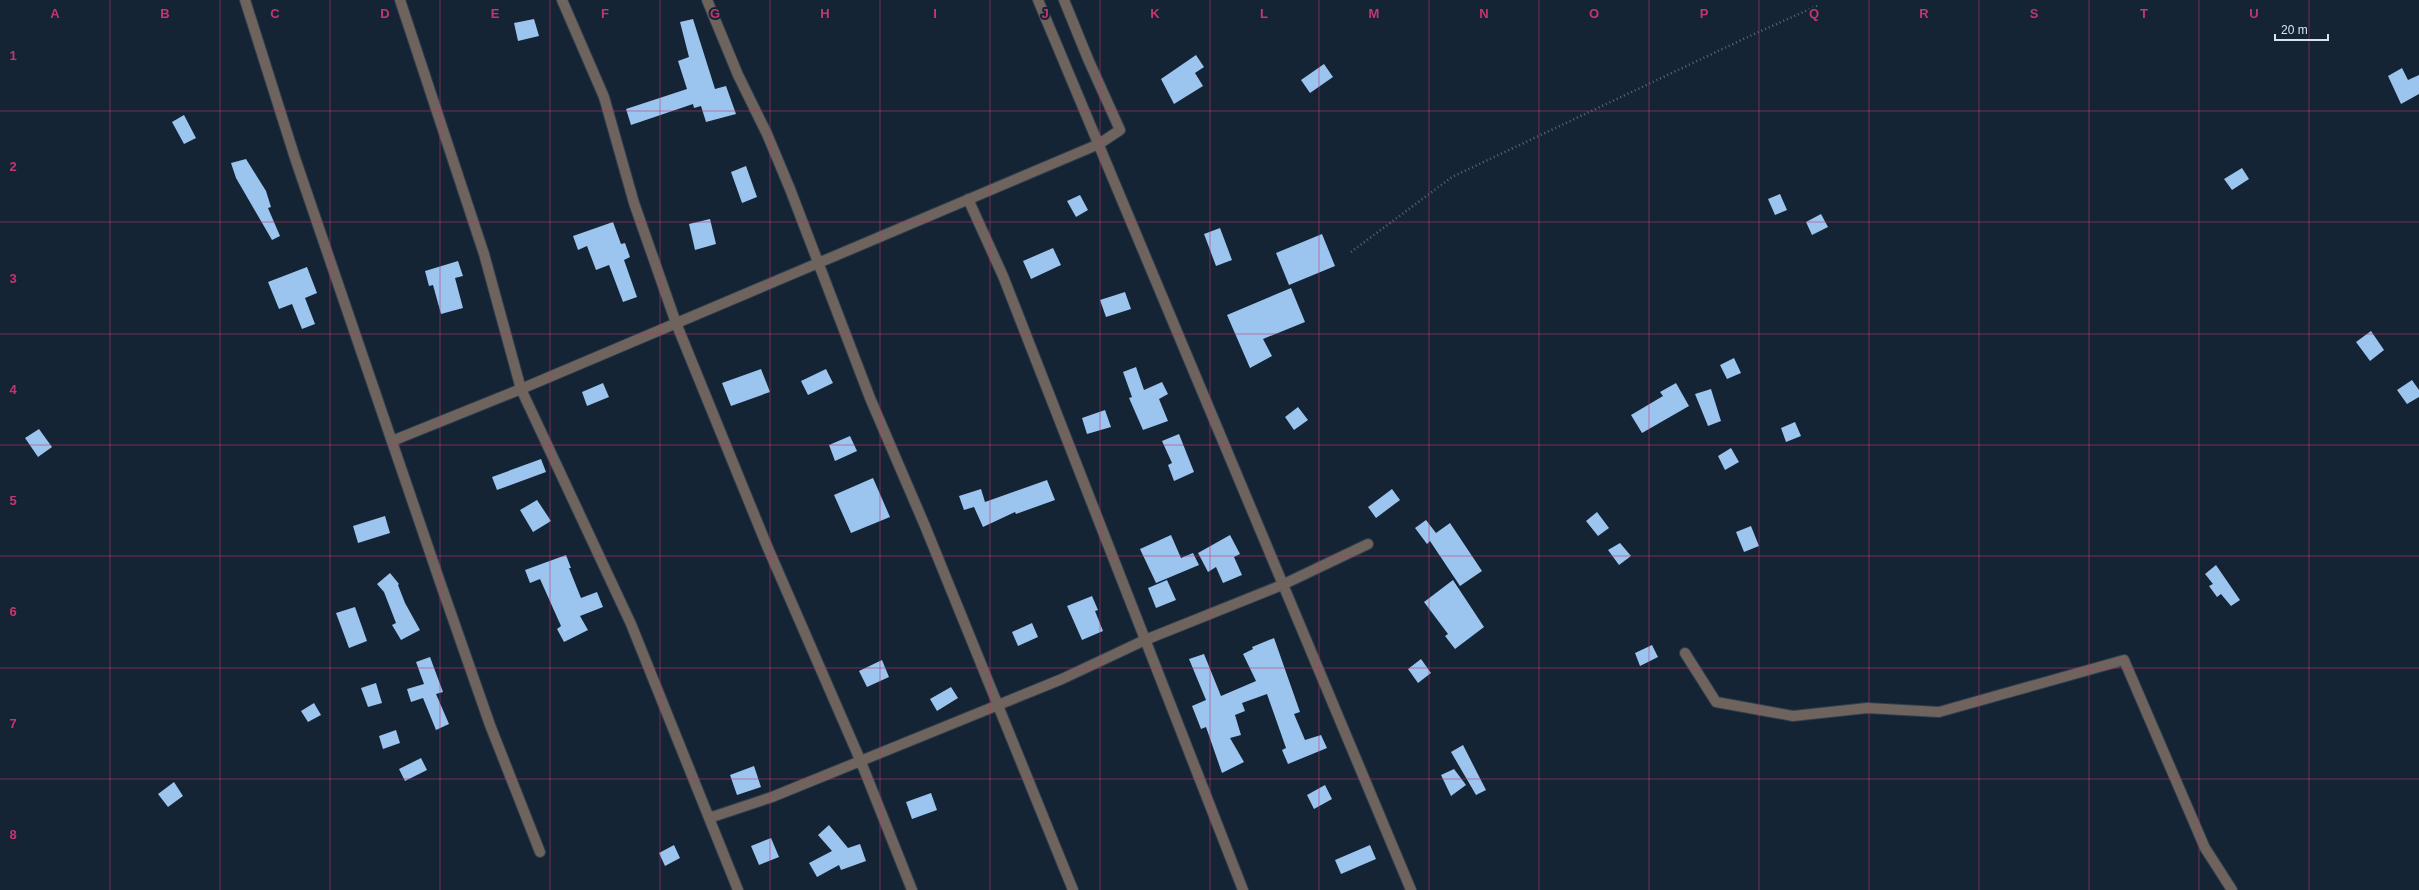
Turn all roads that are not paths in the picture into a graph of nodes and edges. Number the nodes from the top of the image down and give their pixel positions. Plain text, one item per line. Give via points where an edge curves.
1 (245, 0) edge
2 (400, 0) edge
3 (562, 0) edge
4 (707, 0) edge
5 (1038, 0) edge
6 (1064, 0) edge
7 (1099, 144) junction
8 (968, 199) junction
9 (819, 262) junction
10 (676, 323) junction
11 (521, 389) junction
12 (392, 441) junction
13 (1368, 544) dead end
14 (1282, 584) junction
15 (1145, 640) junction
16 (1685, 653) dead end
17 (998, 704) junction
18 (861, 762) junction
19 (709, 818) junction
20 (540, 852) dead end
21 (738, 890) edge
22 (912, 890) edge
23 (1073, 890) edge
24 (1243, 890) edge
25 (1411, 890) edge
26 (2232, 890) edge

1 - 12 street via 310,203
2 - 11 street via 484,254
3 - 10 street via 604,97 634,204
4 - 9 street via 738,75 767,134
5 - 7 street
6 - 7 street via 1120,130
7 - 8 street
7 - 14 street
8 - 9 street
8 - 15 street via 1003,276
9 - 10 street
9 - 17 street via 870,398
10 - 11 street
10 - 18 street via 767,546
11 - 12 street
11 - 19 street via 631,624
12 - 20 street via 490,726
13 - 14 street
14 - 15 street
14 - 25 street
15 - 17 street via 1062,679
15 - 24 street
16 - 26 street via 1716,702 1793,716 1866,708 1940,712 2124,660 2205,848
17 - 18 street
17 - 23 street
18 - 19 street via 772,797
18 - 22 street
19 - 21 street

